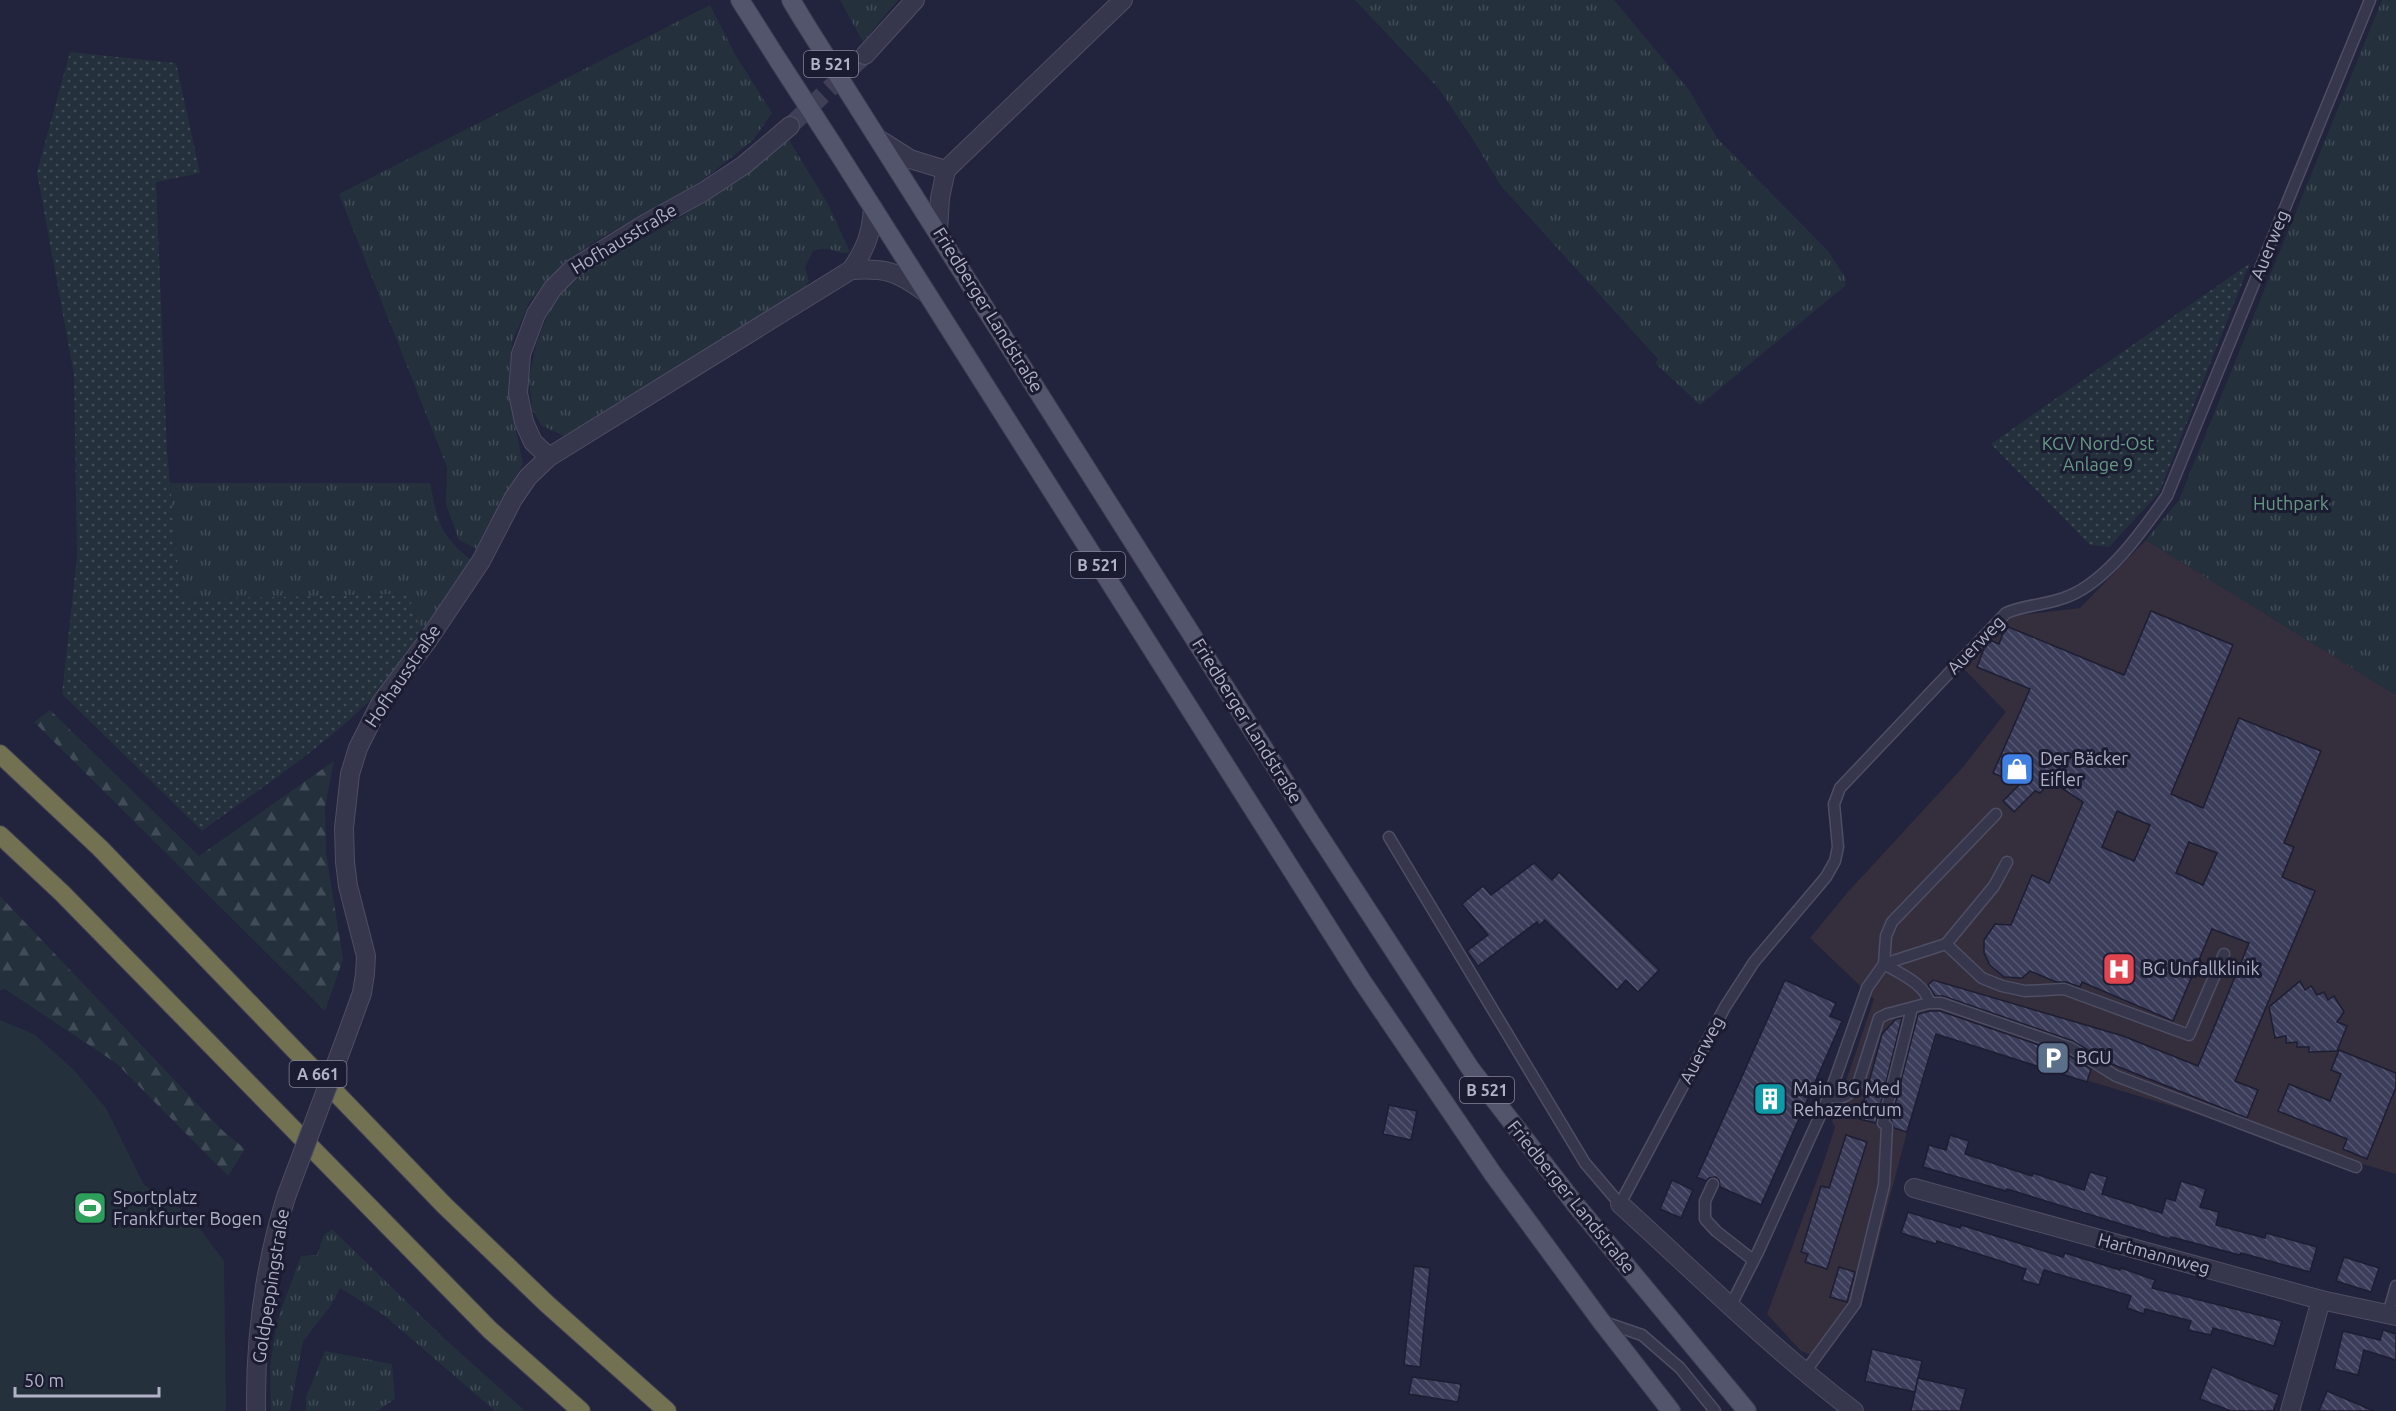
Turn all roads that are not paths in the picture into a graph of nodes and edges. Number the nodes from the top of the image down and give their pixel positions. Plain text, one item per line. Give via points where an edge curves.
1 (740, 0) edge
2 (791, 0) edge
3 (915, 0) edge
4 (1123, 0) edge
5 (2370, 0) edge
6 (865, 55) tunnel mouth
7 (790, 126) tunnel mouth
8 (880, 140) junction
9 (946, 170) junction
10 (873, 208) junction
11 (938, 231) junction
12 (851, 270) junction
13 (925, 292) junction
14 (549, 457) junction
15 (0, 754) edge
16 (1996, 814) dead end
17 (0, 835) edge
18 (1389, 837) dead end
19 (2007, 862) dead end
20 (1946, 944) junction
21 (2224, 954) dead end
22 (1884, 964) junction
23 (1929, 1003) junction
24 (1912, 1008) junction
25 (1829, 1096) junction
26 (2356, 1167) dead end
27 (1713, 1184) dead end
28 (1914, 1188) dead end
29 (285, 1197) joint
30 (1620, 1203) junction
31 (1753, 1260) junction
32 (2396, 1286) edge
33 (2321, 1300) junction
34 (1731, 1305) junction
35 (2392, 1315) edge
36 (1601, 1321) junction
37 (1805, 1372) junction
38 (642, 1389) junction
39 (1844, 1408) edge
40 (256, 1411) edge
41 (581, 1411) edge
42 (667, 1411) edge
43 (679, 1411) edge
44 (1671, 1411) edge
45 (1715, 1411) edge
46 (1747, 1411) edge
47 (2290, 1411) edge

1 - 10 main road, B 521, bridge
2 - 8 main road, Friedberger Landstraße / B 521, bridge
3 - 6 street
4 - 9 street
5 - 30 lane, Auerweg via 2167,496 2096,579 2072,595 2006,613 1840,788 1834,804 1838,847 1835,861 1754,962 1725,1007
7 - 14 street, Hofhausstraße via 744,165 572,269 553,288 536,314 521,354 518,393 533,442
8 - 9 street via 910,159
8 - 11 main road, Friedberger Landstraße / B 521
9 - 11 street
10 - 12 street, Hofhausstraße via 871,232
10 - 13 main road, B 521
11 - 46 main road, Friedberger Landstraße / B 521 via 1470,1068 1575,1204
12 - 13 street via 886,270
12 - 14 street, Hofhausstraße
13 - 36 main road, B 521 via 1362,981
14 - 29 street, Hofhausstraße, bridge via 513,499 481,561 380,704 358,748 350,774 344,828 348,886 366,956 362,993
15 - 38 highway, A 661 via 100,848 444,1205
16 - 22 lane via 1892,922 1886,936
17 - 41 highway via 474,1314
18 - 30 lane via 1586,1163
19 - 20 lane via 1994,886
20 - 21 lane via 1982,978 2002,986 2025,991 2064,989 2188,1035
20 - 22 lane
22 - 23 lane via 1920,987
22 - 25 lane via 1867,988
23 - 24 lane
23 - 26 lane via 2071,1048 2116,1076
24 - 25 lane via 1879,1018 1853,1092 1844,1097
24 - 37 lane via 1885,1125 1884,1185 1855,1304
25 - 31 lane
27 - 31 lane via 1705,1201 1705,1219
28 - 33 street, Hartmannweg
29 - 40 street, Goldpeppingstraße via 258,1342
30 - 34 street, Friedberger Landstraße
31 - 34 lane
32 - 35 lane
33 - 35 street, Hartmannweg
33 - 47 street
34 - 37 street, Friedberger Landstraße
36 - 44 main road, B 521
36 - 45 lane via 1642,1335 1680,1368
37 - 39 street, Friedberger Landstraße
38 - 42 highway, A 661
38 - 43 highway

